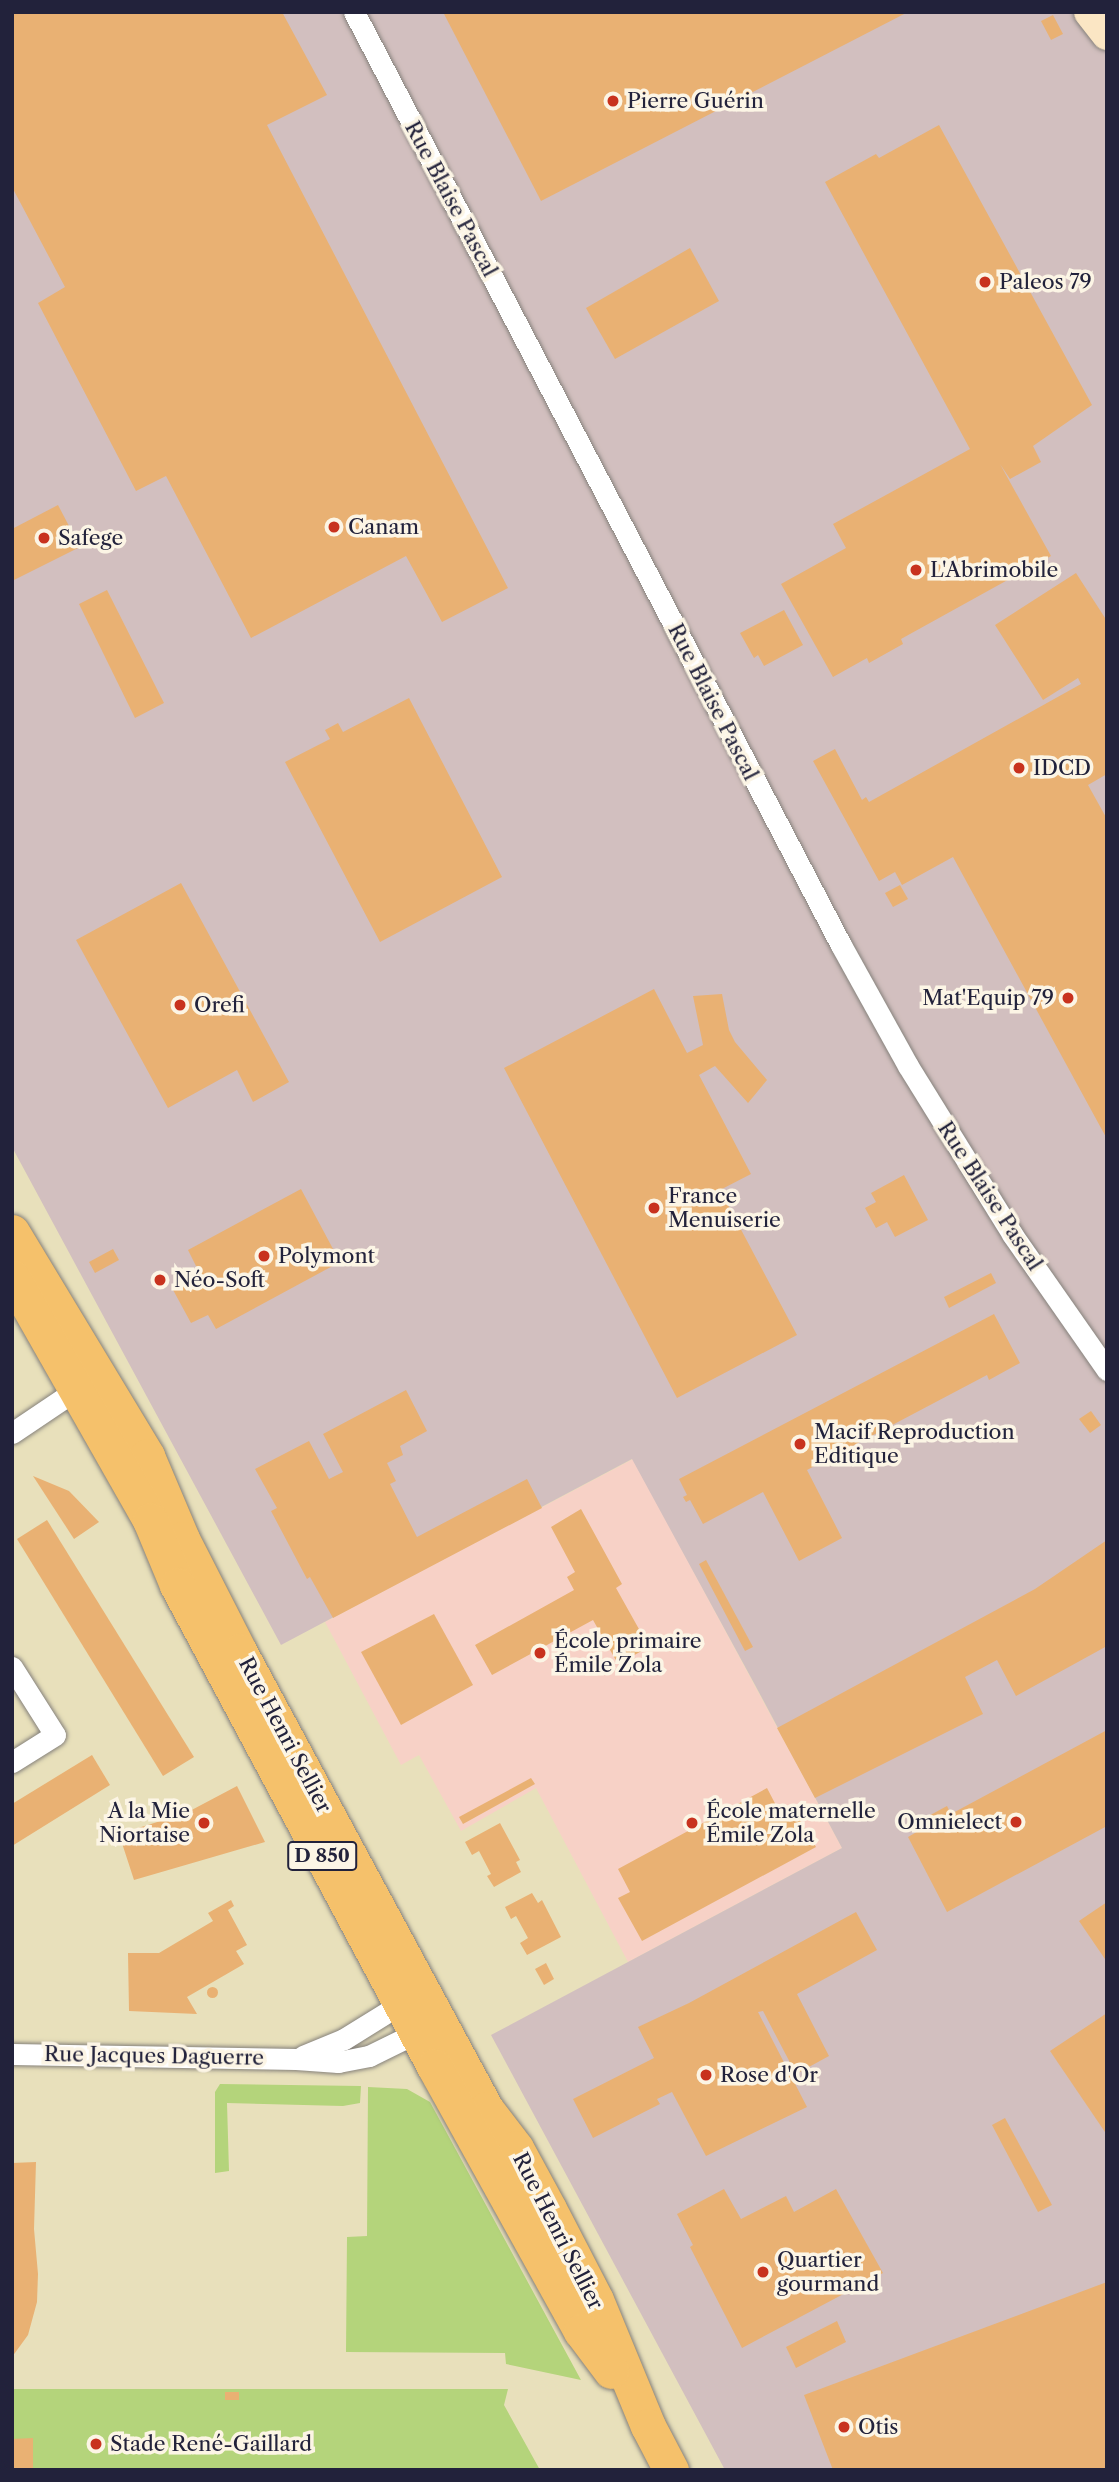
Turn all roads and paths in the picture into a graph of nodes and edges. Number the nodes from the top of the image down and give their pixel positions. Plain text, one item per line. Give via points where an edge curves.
1 (354, 12) edge
2 (1090, 12) edge
3 (1107, 34) edge
4 (12, 1232) edge
5 (12, 1277) edge
6 (1107, 1370) edge
7 (76, 1390) junction
8 (12, 1433) edge
9 (12, 1667) edge
10 (12, 1762) edge
11 (420, 2012) junction
12 (12, 2054) edge
13 (296, 2059) junction
14 (671, 2470) edge

1 - 6 street, Rue Blaise Pascal via 908,1066 1013,1234
2 - 3 main road
4 - 11 main road, Rue Henri Sellier / D 850 via 147,1456 182,1539
5 - 7 main road, Rue Henri Sellier / D 850
7 - 8 street
7 - 11 main road, Rue Henri Sellier / D 850 via 150,1520 177,1586
9 - 10 street via 55,1735
11 - 13 street, Rue Jacques Daguerre
11 - 13 street, Rue Jacques Daguerre via 354,2061
11 - 14 main road, Rue Henri Sellier / D 850 via 516,2148 596,2300
12 - 13 street, Rue Jacques Daguerre

